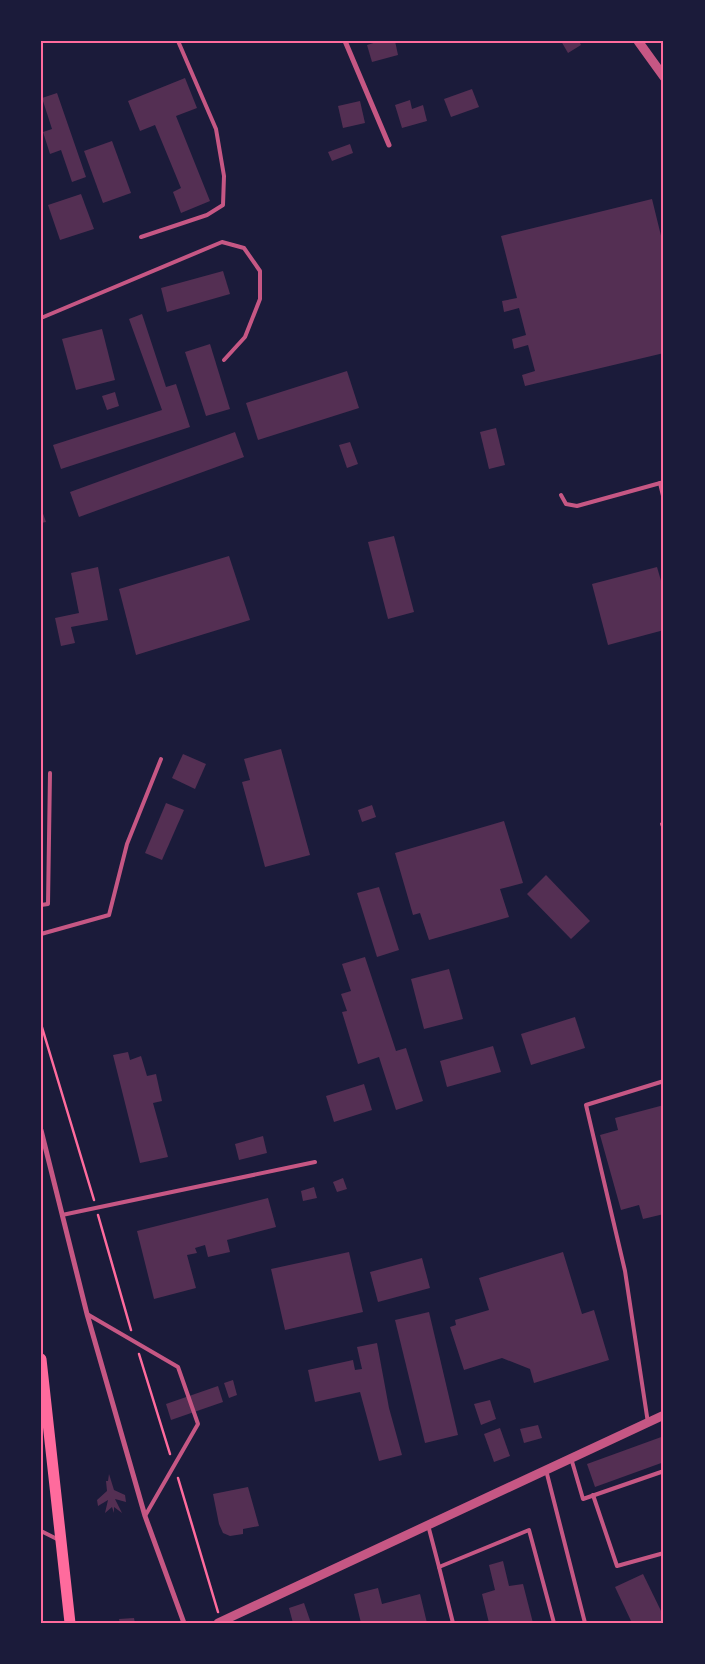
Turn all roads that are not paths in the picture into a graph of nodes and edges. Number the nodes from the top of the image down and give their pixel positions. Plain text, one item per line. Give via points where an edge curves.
1 (178, 41) edge
2 (345, 41) edge
3 (638, 41) edge
4 (663, 75) edge
5 (389, 145) dead end
6 (141, 237) dead end
7 (41, 318) edge
8 (224, 360) dead end
9 (662, 482) edge
10 (561, 495) dead end
11 (664, 500) edge
12 (160, 759) dead end
13 (50, 773) dead end
14 (664, 823) edge
15 (664, 828) edge
16 (41, 905) edge
17 (41, 934) edge
18 (664, 1081) edge
19 (41, 1130) edge
20 (315, 1162) dead end
21 (62, 1215) junction
22 (87, 1314) junction
23 (41, 1359) edge
24 (664, 1415) edge
25 (648, 1422) junction
26 (571, 1458) junction
27 (546, 1469) junction
28 (664, 1471) edge
29 (593, 1494) junction
30 (145, 1516) junction
31 (428, 1524) junction
32 (41, 1530) edge
33 (62, 1541) junction
34 (664, 1553) edge
35 (439, 1567) junction
36 (220, 1622) edge
37 (70, 1623) edge
38 (184, 1623) edge
39 (453, 1623) edge
40 (554, 1623) edge
41 (584, 1623) edge

1 - 6 lane via 216,128 224,176 223,205 207,214
2 - 5 street
3 - 4 street
7 - 8 lane via 222,242 244,248 260,271 260,300 245,337
9 - 10 lane via 577,506 566,504
9 - 11 lane
12 - 17 lane via 127,844 108,915
13 - 16 lane via 48,904
14 - 15 lane
18 - 25 lane via 586,1105 625,1271
19 - 21 street
20 - 21 lane
21 - 22 street
22 - 30 street
22 - 30 lane via 178,1367 198,1424
23 - 33 main road
24 - 25 street
25 - 26 street
26 - 27 street
26 - 29 lane via 583,1499
27 - 31 street
27 - 41 lane
28 - 29 lane
29 - 34 lane via 617,1566
30 - 38 street
31 - 35 lane
31 - 36 street
32 - 33 lane
33 - 37 main road
35 - 39 lane
35 - 40 lane via 529,1530

